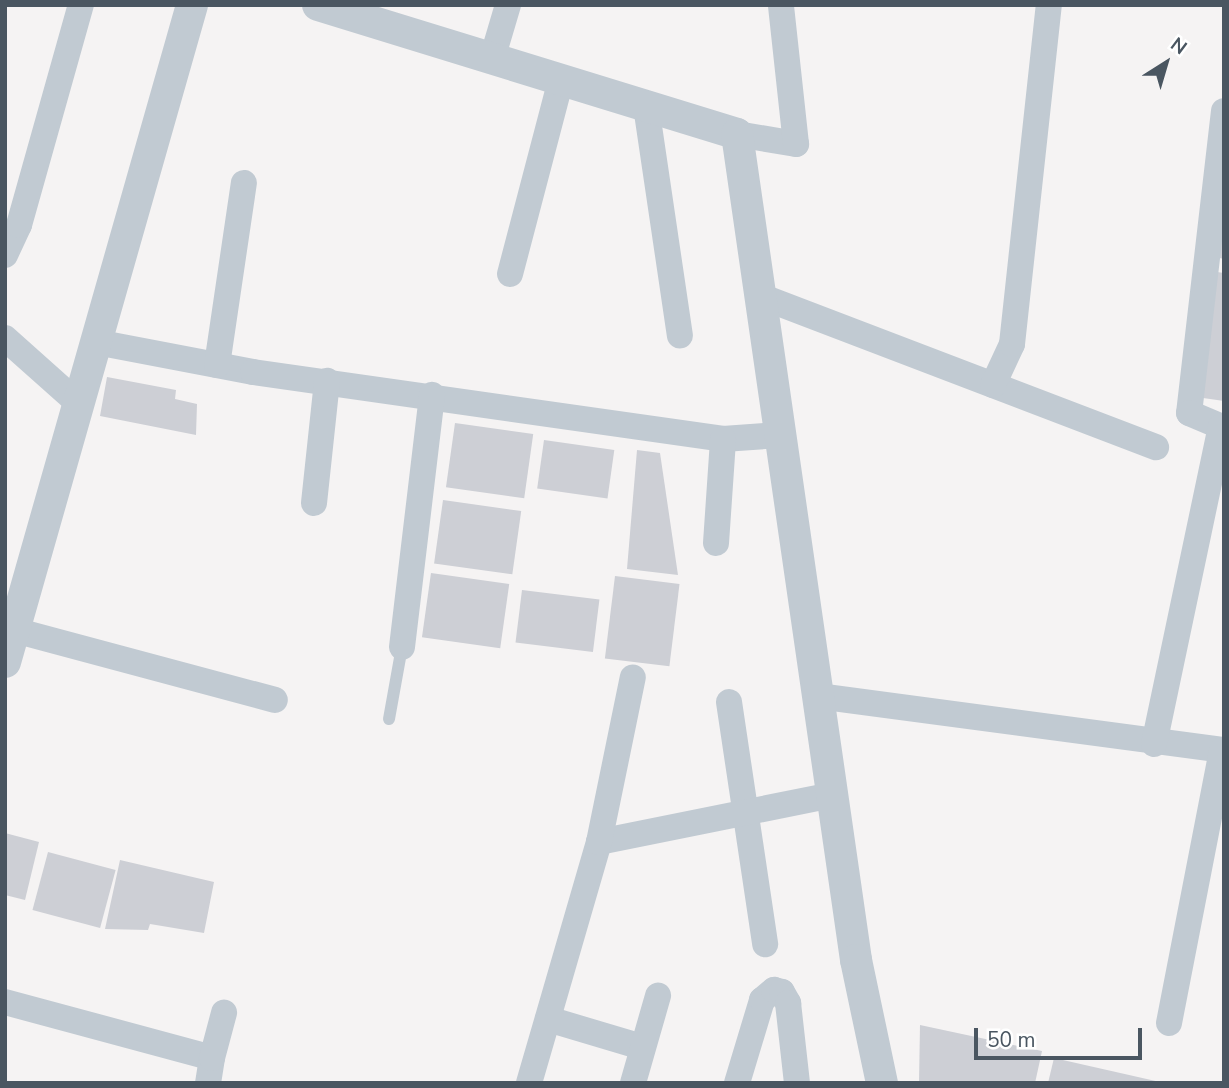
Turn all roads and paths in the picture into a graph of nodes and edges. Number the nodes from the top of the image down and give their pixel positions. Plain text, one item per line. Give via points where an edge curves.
1 (81, 5) edge
2 (192, 5) edge
3 (318, 5) edge
4 (508, 5) edge
5 (781, 5) edge
6 (1049, 5) edge
7 (492, 59) junction
8 (561, 80) junction
9 (646, 106) junction
10 (1224, 111) edge
11 (737, 134) junction
12 (244, 183) dead end
13 (5, 255) edge
14 (510, 274) dead end
15 (760, 296) junction
16 (680, 335) dead end
17 (5, 338) edge
18 (96, 342) junction
19 (217, 365) junction
20 (327, 382) junction
21 (993, 385) junction
22 (432, 395) junction
23 (79, 404) junction
24 (1223, 428) edge
25 (780, 435) junction
26 (723, 439) junction
27 (1156, 447) dead end
28 (314, 503) dead end
29 (716, 543) dead end
30 (14, 596) edge
31 (14, 630) junction
32 (402, 648) joint
33 (5, 662) edge
34 (633, 677) dead end
35 (818, 696) junction
36 (275, 700) dead end
37 (729, 702) dead end
38 (388, 719) dead end
39 (1154, 744) junction
40 (1223, 750) edge
41 (832, 795) junction
42 (745, 813) junction
43 (599, 842) junction
44 (765, 944) dead end
45 (658, 996) dead end
46 (5, 1002) edge
47 (223, 1013) dead end
48 (548, 1019) junction
49 (1169, 1023) dead end
50 (642, 1047) junction
51 (210, 1070) edge
52 (529, 1083) edge
53 (633, 1083) edge
54 (737, 1083) edge
55 (797, 1083) edge
56 (882, 1083) edge

1 - 13 street via 19,225
2 - 18 street
3 - 7 street
4 - 7 street
5 - 11 street via 796,144
6 - 21 street via 1012,344
7 - 8 street
8 - 9 street
8 - 14 street
9 - 11 street
9 - 16 street
10 - 24 street via 1189,413
11 - 15 street
12 - 19 street
15 - 21 street
15 - 25 street
17 - 23 street
18 - 19 street
18 - 23 street
19 - 20 street
20 - 22 street
20 - 28 street
21 - 27 street
22 - 26 street
22 - 32 street
23 - 30 street
24 - 39 street
25 - 26 street
25 - 35 street
26 - 29 street
30 - 31 street
31 - 33 street
31 - 36 street
32 - 38 lane
34 - 43 street
35 - 39 street
35 - 41 street
37 - 42 street
39 - 40 street
40 - 49 street
41 - 42 street
41 - 56 street via 856,960
42 - 43 street
42 - 44 street
43 - 48 street
45 - 50 street
46 - 51 street
47 - 51 street
48 - 50 street
48 - 52 street
50 - 53 street
54 - 55 street via 762,1000 774,990 782,992 788,1003

